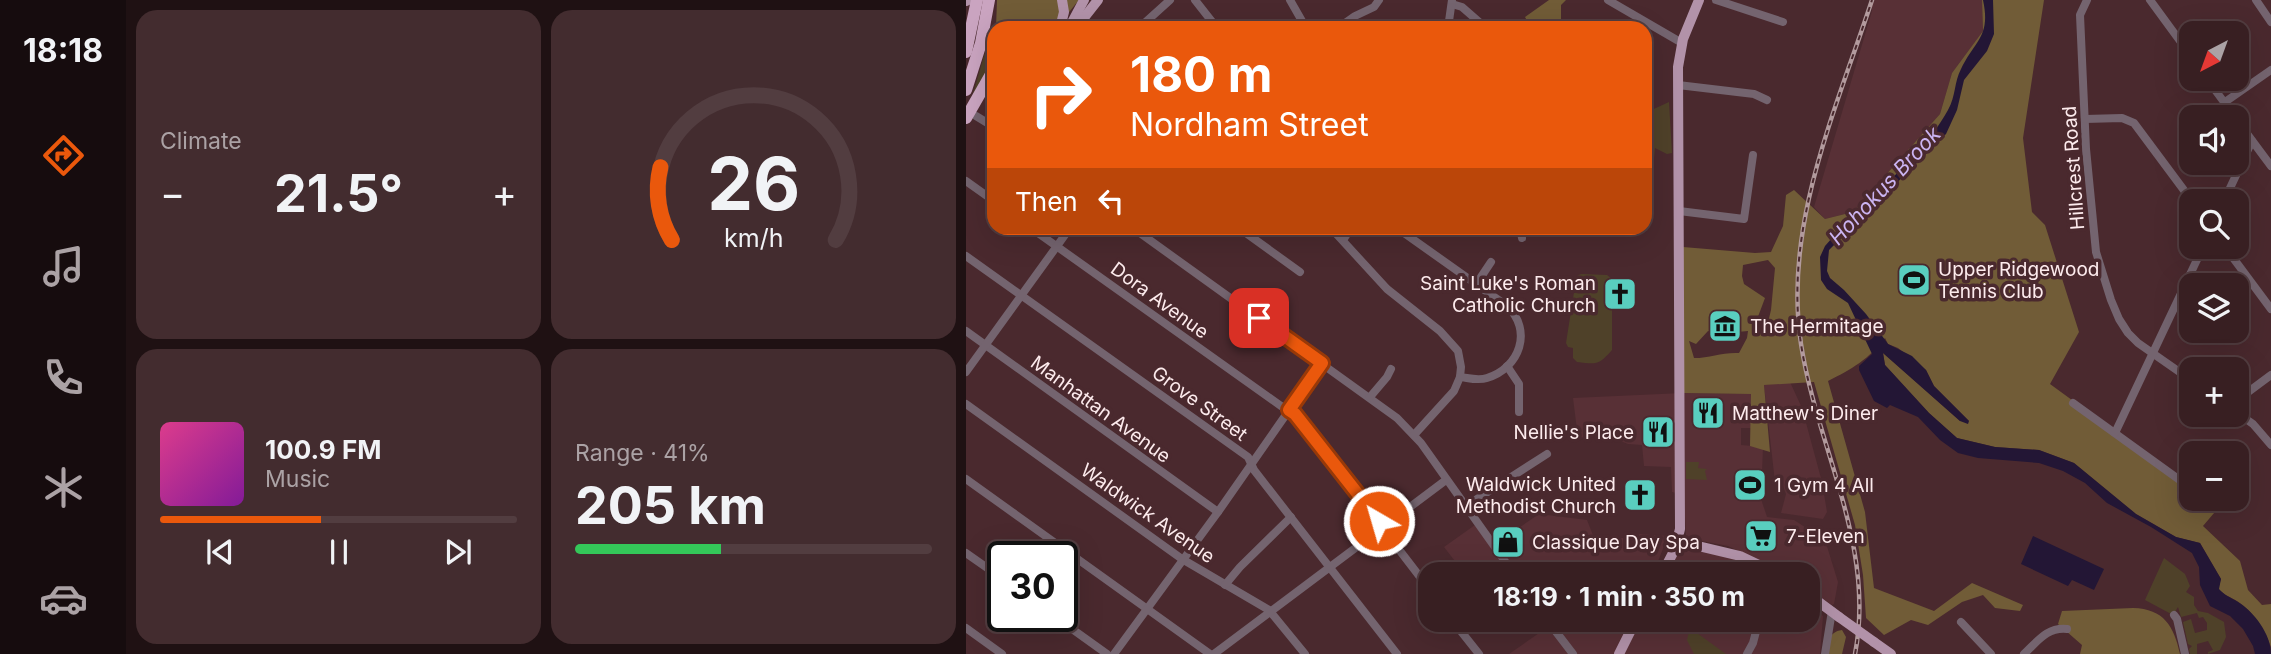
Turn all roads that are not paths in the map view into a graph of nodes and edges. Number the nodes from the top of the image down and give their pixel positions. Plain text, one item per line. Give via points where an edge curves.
1 (1062, 0) edge
2 (1084, 0) edge
3 (1098, 0) edge
4 (1170, 0) edge
5 (1195, 0) edge
6 (1290, 0) edge
7 (1379, 0) edge
8 (1608, 0) edge
9 (1699, 0) edge
10 (1716, 0) edge
11 (2087, 0) edge
12 (2150, 0) edge
13 (2256, 0) edge
14 (981, 2) edge
15 (1452, 2) edge
16 (991, 21) edge
17 (1062, 21) edge
18 (1073, 21) edge
19 (1082, 21) edge
20 (1147, 21) edge
21 (1212, 21) edge
22 (1302, 21) edge
23 (1348, 21) edge
24 (1449, 21) edge
25 (1478, 21) edge
26 (1644, 21) edge
27 (1783, 22) dead end
28 (2271, 22) edge
29 (1652, 26) edge
30 (969, 33) edge
31 (2179, 40) edge
32 (1682, 43) junction
33 (966, 52) edge
34 (2271, 70) edge
35 (987, 84) edge
36 (1678, 85) junction
37 (966, 90) edge
38 (2216, 91) edge
39 (1767, 100) dead end
40 (2225, 102) junction
41 (2227, 105) edge
42 (971, 117) edge
43 (2085, 120) junction
44 (987, 125) edge
45 (2249, 137) edge
46 (2252, 141) junction
47 (1754, 155) dead end
48 (2271, 166) edge
49 (966, 181) edge
50 (2183, 189) edge
51 (2230, 189) edge
52 (987, 196) edge
53 (1679, 211) junction
54 (1042, 235) edge
55 (1065, 235) edge
56 (1143, 235) edge
57 (1249, 235) edge
58 (1338, 235) edge
59 (1346, 235) edge
60 (1407, 235) edge
61 (1343, 240) junction
62 (1057, 245) junction
63 (966, 256) edge
64 (2197, 259) edge
65 (2234, 259) edge
66 (1491, 262) dead end
67 (1300, 272) dead end
68 (1477, 283) junction
69 (1021, 294) junction
70 (2271, 309) edge
71 (966, 331) edge
72 (986, 345) junction
73 (2153, 353) junction
74 (1322, 363) junction
75 (1507, 366) junction
76 (1391, 369) dead end
77 (2179, 371) edge
78 (966, 372) edge
79 (2271, 375) edge
80 (1460, 377) junction
81 (2249, 391) edge
82 (1370, 397) junction
83 (2073, 403) dead end
84 (966, 404) edge
85 (1289, 410) junction
86 (1518, 412) dead end
87 (2249, 421) edge
88 (2115, 433) junction
89 (1413, 435) junction
90 (2271, 445) edge
91 (1546, 454) dead end
92 (1251, 464) junction
93 (966, 479) edge
94 (2179, 479) edge
95 (1446, 480) junction
96 (1466, 506) junction
97 (1218, 512) junction
98 (1290, 517) junction
99 (1383, 527) junction
100 (1677, 541) junction
101 (966, 553) edge
102 (1182, 559) junction
103 (1506, 562) edge
104 (1667, 562) edge
105 (1751, 562) edge
106 (987, 568) edge
107 (1330, 568) junction
108 (1418, 574) edge
109 (1225, 585) junction
110 (1820, 603) edge
111 (1146, 609) junction
112 (1272, 612) junction
113 (1835, 614) junction
114 (2174, 615) dead end
115 (1961, 622) dead end
116 (966, 628) edge
117 (2067, 629) dead end
118 (1076, 632) edge
119 (1462, 632) edge
120 (1556, 632) edge
121 (1630, 632) edge
122 (1756, 632) edge
123 (1002, 654) edge
124 (1107, 654) edge
125 (1114, 654) edge
126 (1212, 654) edge
127 (1304, 654) edge
128 (1397, 654) edge
129 (1479, 654) edge
130 (1573, 654) edge
131 (1619, 654) edge
132 (1747, 654) edge
133 (1825, 654) edge
134 (1891, 654) edge
135 (1991, 654) edge
136 (2024, 654) edge
137 (2185, 654) edge

1 - 17 main road
2 - 18 main road
3 - 19 main road
4 - 20 street
5 - 21 street
6 - 22 street
7 - 23 street
8 - 26 street
9 - 32 main road
10 - 27 street
11 - 43 street, Hillcrest Road via 2080,15
12 - 31 street
13 - 28 street
14 - 16 highway
14 - 30 highway
14 - 37 highway via 979,53
15 - 24 street
15 - 25 street
29 - 32 street
30 - 33 highway
32 - 36 main road
34 - 40 street
35 - 42 highway
36 - 39 street via 1754,94
36 - 53 main road
38 - 40 street
40 - 41 street
42 - 44 street
43 - 50 street via 2130,120
43 - 73 street, Hillcrest Road via 2096,252 2119,319 2128,333
45 - 46 street
46 - 48 street
46 - 51 street
47 - 53 street via 1744,219
49 - 52 street
53 - 100 main road
54 - 62 street, Dora Avenue
55 - 62 street
56 - 74 street
57 - 67 street
58 - 61 street
59 - 61 street
60 - 68 street
61 - 80 street via 1387,289 1453,343 1460,358
62 - 69 street
62 - 85 street, Dora Avenue
63 - 69 street, Grove Street
64 - 73 street
65 - 70 street
66 - 68 street
68 - 75 street via 1513,311 1521,326 1521,346
69 - 72 street
69 - 92 street, Grove Street via 1248,457
71 - 72 street, Manhattan Avenue
72 - 78 street
72 - 97 street, Manhattan Avenue
73 - 77 street, Hillcrest Road
73 - 88 street
74 - 82 street
74 - 85 street
75 - 80 street via 1483,379
75 - 86 street via 1519,384
76 - 82 street
79 - 81 street
80 - 89 street via 1447,400
82 - 89 street
83 - 88 street
84 - 102 street, Waldwick Avenue
85 - 92 street
85 - 99 street, Dora Avenue
87 - 90 street
88 - 94 street
89 - 95 street
91 - 96 street
92 - 97 street
92 - 98 street, Grove Street
93 - 111 street
95 - 96 street
95 - 99 street
96 - 103 street
97 - 102 street
98 - 107 street, Grove Street
98 - 109 street
99 - 107 street
99 - 108 street, Dora Avenue
100 - 104 main road
100 - 105 main road
101 - 106 street
102 - 109 street, Waldwick Avenue
102 - 111 street
107 - 112 street
107 - 128 street, Grove Street
109 - 112 street, Waldwick Avenue
110 - 113 main road
111 - 125 street
111 - 126 street
112 - 126 street
112 - 127 street, Waldwick Avenue
113 - 133 street
113 - 134 main road, bridge
114 - 137 street
115 - 135 street
116 - 123 street
117 - 136 street via 2047,632
118 - 124 street
119 - 129 street
120 - 130 street
121 - 131 main road
122 - 132 street

